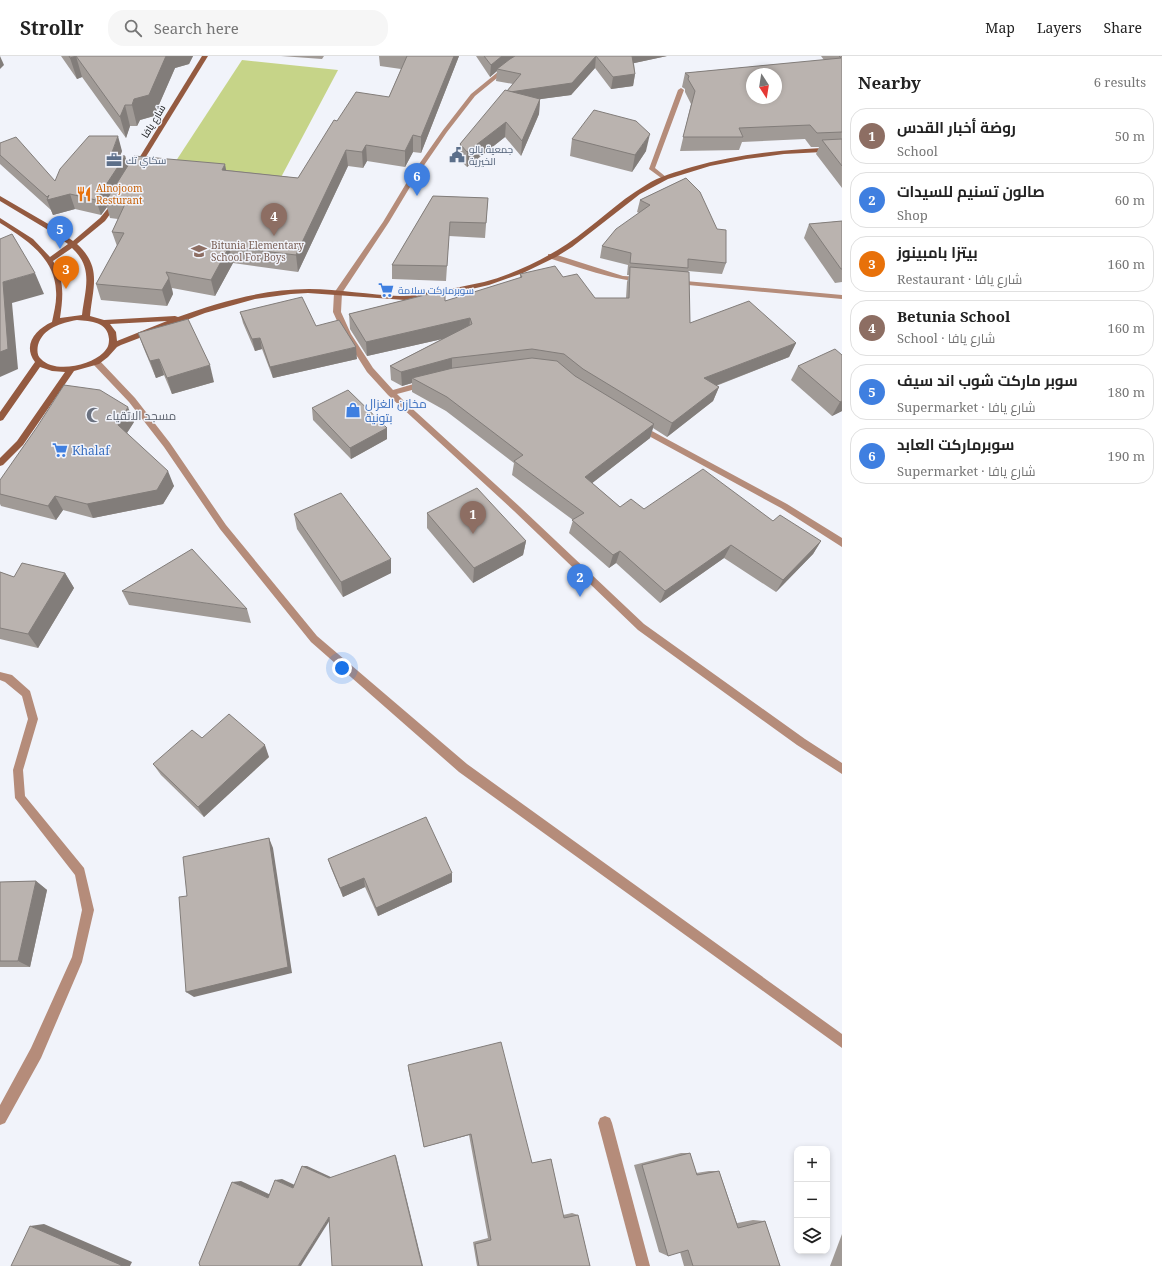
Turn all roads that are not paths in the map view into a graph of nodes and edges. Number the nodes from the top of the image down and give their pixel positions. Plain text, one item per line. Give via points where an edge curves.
1 (205, 56) edge
2 (529, 56) edge
3 (681, 90) dead end
4 (842, 149) edge
5 (132, 175) edge
6 (664, 178) junction
7 (120, 195) edge
8 (0, 198) edge
9 (0, 220) edge
10 (72, 244) junction
11 (551, 256) junction
12 (49, 260) junction
13 (647, 280) edge
14 (670, 282) edge
15 (338, 293) junction
16 (842, 296) edge
17 (86, 317) junction
18 (185, 317) junction
19 (104, 322) junction
20 (56, 323) junction
21 (113, 346) junction
22 (39, 362) junction
23 (96, 362) junction
24 (72, 370) junction
25 (429, 383) edge
26 (391, 393) junction
27 (4, 407) edge
28 (0, 418) edge
29 (634, 423) edge
30 (0, 463) edge
31 (842, 543) edge
32 (0, 676) edge
33 (842, 769) edge
34 (842, 1042) edge
35 (0, 1118) edge
36 (605, 1123) dead end
37 (643, 1266) edge

1 - 5 main road, شارع يافا
2 - 15 street via 506,68 473,95 412,177 386,222
3 - 6 street via 652,168
4 - 6 main road via 750,155
6 - 11 main road via 634,195 570,245
7 - 10 main road via 108,215
8 - 10 main road
9 - 12 main road via 26,236
10 - 12 main road
10 - 17 main road via 87,260 88,265 90,277
11 - 13 street via 623,278
11 - 15 main road via 527,270 485,285 437,294 399,298
12 - 20 main road via 60,291
14 - 16 street
15 - 18 main road via 279,293 245,299
15 - 26 street via 338,312 347,334 370,370
17 - 19 main road
17 - 20 main road
18 - 19 main road
18 - 21 main road
19 - 21 main road via 114,334
20 - 22 main road via 36,339 34,355
21 - 23 main road
22 - 24 main road via 59,370
22 - 27 main road
23 - 24 main road
23 - 34 street via 132,400 223,527 314,639 463,768
24 - 30 main road via 20,443
25 - 26 street
26 - 33 street via 641,627
27 - 28 main road
29 - 31 street via 784,506
32 - 35 street via 8,678 26,694 33,719 18,770 20,798 80,872 88,910 78,958 36,1053
36 - 37 street

